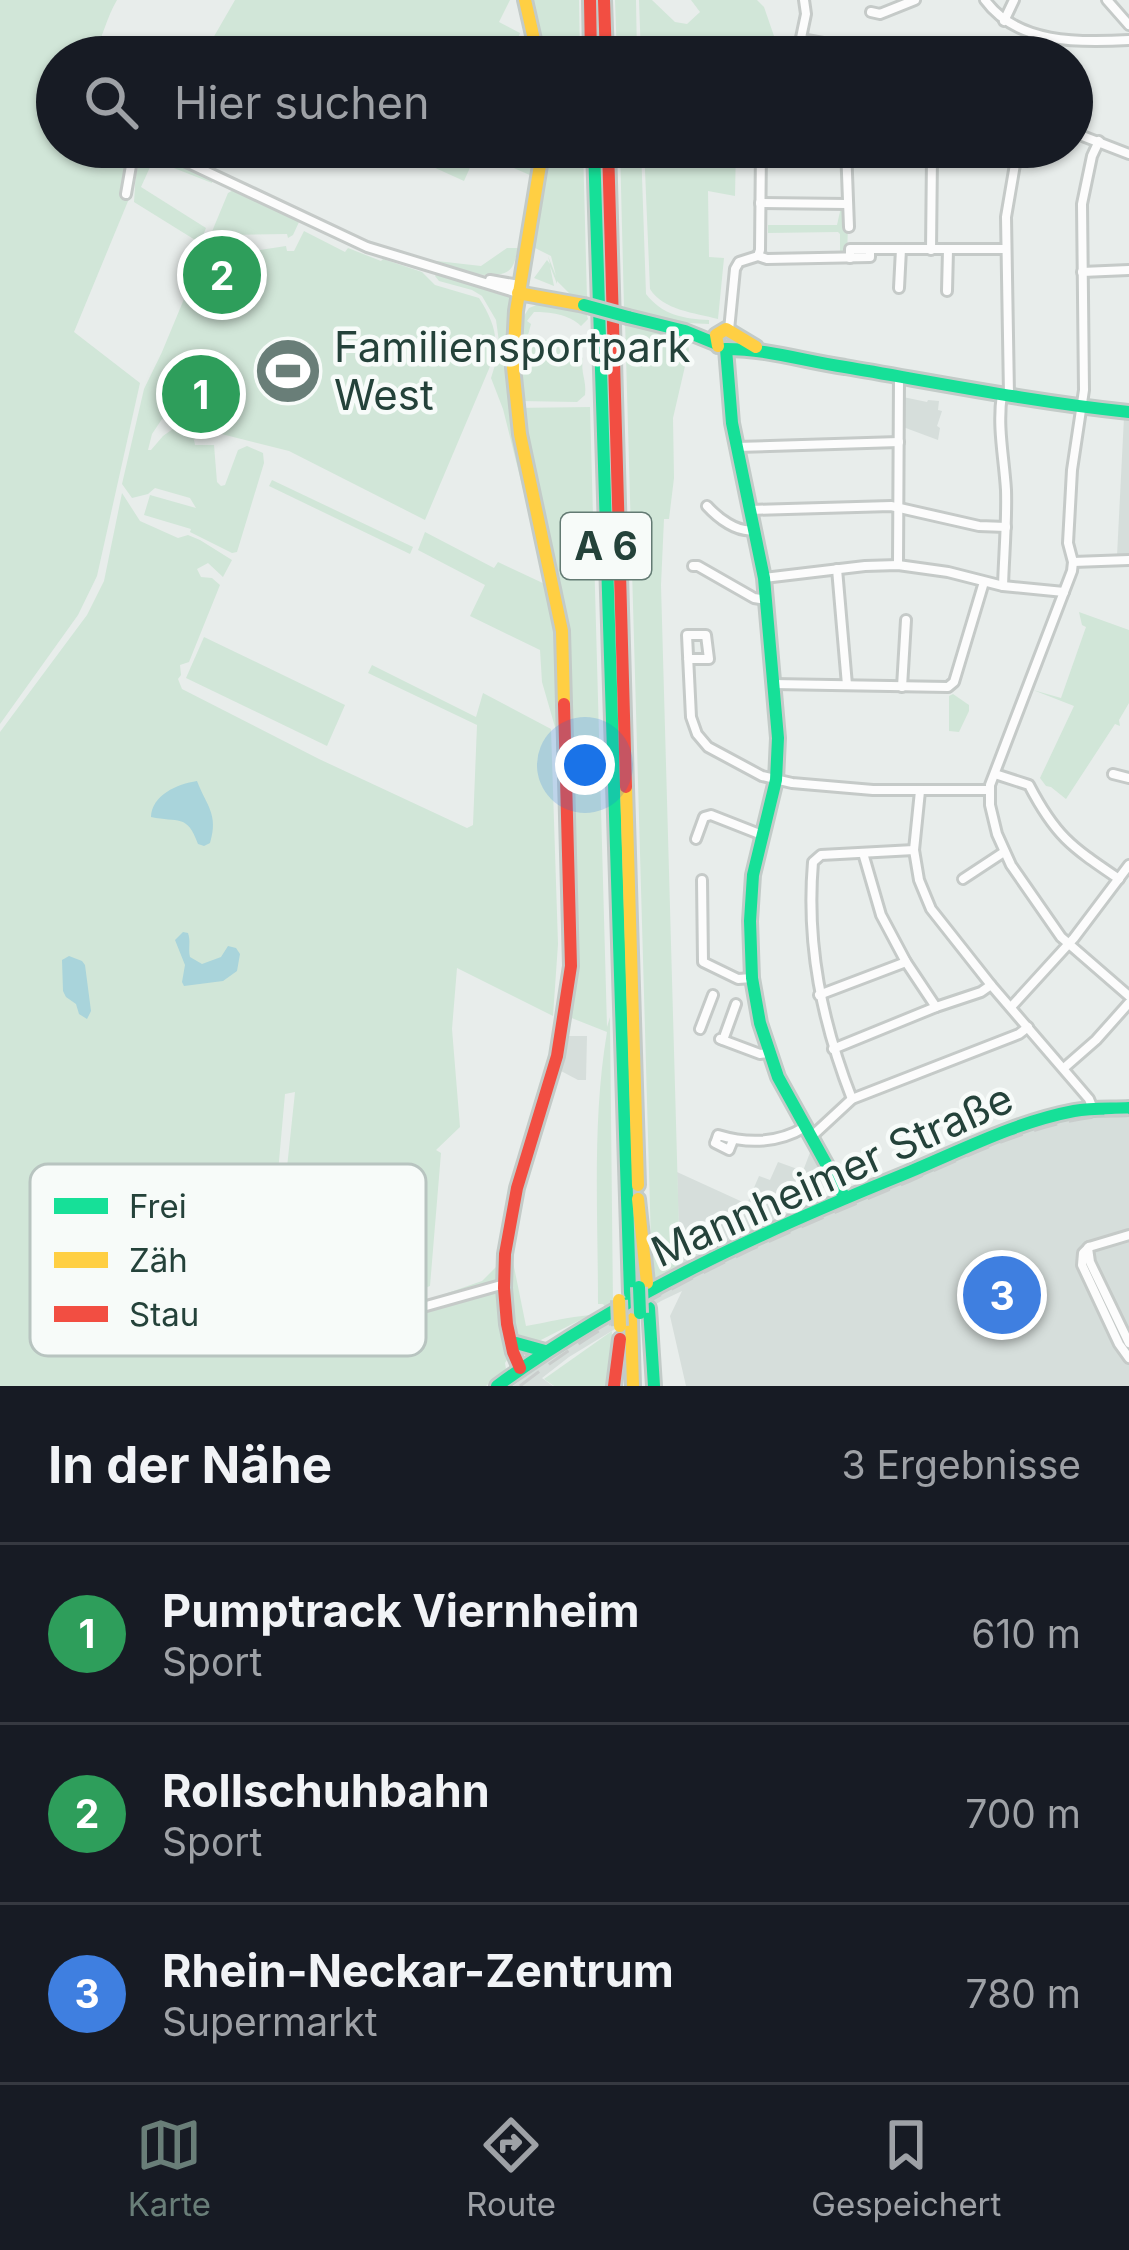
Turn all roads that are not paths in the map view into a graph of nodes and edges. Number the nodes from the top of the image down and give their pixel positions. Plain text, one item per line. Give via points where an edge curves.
1 (525, 0) edge
2 (590, 0) edge
3 (604, 0) edge
4 (803, 0) edge
5 (915, 0) edge
6 (985, 0) edge
7 (1014, 0) edge
8 (1107, 0) edge
9 (871, 13) dead end
10 (1004, 21) junction
11 (1129, 25) edge
12 (533, 36) edge
13 (591, 36) edge
14 (605, 36) edge
15 (802, 36) edge
16 (1044, 36) edge
17 (1093, 39) edge
18 (1129, 40) edge
19 (1093, 139) edge
20 (1099, 141) junction
21 (1093, 154) edge
22 (1129, 154) edge
23 (131, 168) edge
24 (199, 168) edge
25 (540, 168) edge
26 (595, 168) edge
27 (609, 168) edge
28 (760, 168) edge
29 (846, 168) edge
30 (932, 168) edge
31 (1014, 168) edge
32 (1090, 168) edge
33 (126, 194) dead end
34 (760, 203) junction
35 (847, 204) junction
36 (849, 227) dead end
37 (1006, 248) junction
38 (901, 249) junction
39 (931, 250) junction
40 (949, 250) junction
41 (526, 253) junction
42 (758, 256) junction
43 (1129, 270) edge
44 (1082, 272) junction
45 (476, 279) junction
46 (496, 280) junction
47 (899, 288) dead end
48 (518, 289) junction
49 (947, 291) dead end
50 (540, 298) junction
51 (559, 299) junction
52 (514, 322) junction
53 (726, 340) junction
54 (899, 377) junction
55 (1005, 395) junction
56 (1082, 407) junction
57 (1129, 412) edge
58 (899, 442) junction
59 (736, 448) junction
60 (707, 506) dead end
61 (898, 508) junction
62 (750, 510) junction
63 (1006, 527) junction
64 (754, 530) junction
65 (1129, 560) edge
66 (1073, 562) junction
67 (693, 566) dead end
68 (898, 566) junction
69 (837, 568) junction
70 (764, 578) junction
71 (985, 582) junction
72 (1003, 586) junction
73 (1064, 592) junction
74 (767, 600) junction
75 (906, 620) dead end
76 (688, 659) dead end
77 (773, 683) junction
78 (848, 686) junction
79 (902, 687) junction
80 (995, 774) junction
81 (1113, 774) dead end
82 (1129, 778) edge
83 (776, 781) junction
84 (989, 790) junction
85 (920, 791) junction
86 (762, 835) junction
87 (696, 839) dead end
88 (914, 850) junction
89 (1004, 852) junction
90 (863, 853) junction
91 (1129, 865) edge
92 (963, 879) dead end
93 (1119, 879) junction
94 (702, 880) dead end
95 (1069, 944) junction
96 (906, 962) junction
97 (752, 978) junction
98 (991, 985) junction
99 (819, 994) junction
100 (712, 995) dead end
101 (1129, 1000) edge
102 (736, 1004) dead end
103 (936, 1006) junction
104 (1010, 1007) junction
105 (1028, 1027) junction
106 (700, 1029) dead end
107 (833, 1049) junction
108 (769, 1053) junction
109 (1064, 1068) junction
110 (852, 1099) junction
111 (1129, 1108) edge
112 (1093, 1109) junction
113 (808, 1132) junction
114 (733, 1139) dead end
115 (840, 1200) junction
116 (1129, 1235) edge
117 (1089, 1247) junction
118 (502, 1285) junction
119 (634, 1292) junction
120 (426, 1307) edge
121 (635, 1320) junction
122 (507, 1325) junction
123 (516, 1343) junction
124 (1129, 1343) edge
125 (545, 1351) junction
126 (1129, 1358) edge
127 (520, 1368) junction
128 (497, 1386) edge
129 (618, 1386) edge
130 (632, 1386) edge
131 (642, 1386) edge
132 (654, 1386) edge
133 (668, 1386) edge

1 - 12 main road
2 - 13 main road
3 - 14 main road
4 - 15 street
5 - 9 street
6 - 10 street
7 - 10 street
8 - 11 street
10 - 16 street
17 - 18 street
19 - 20 street
20 - 21 street
20 - 22 street
23 - 33 street
24 - 45 street via 355,242
25 - 41 main road
26 - 119 main road, A 6 via 621,1038 616,1118
27 - 119 main road, A 6 via 638,1199
28 - 34 street
29 - 35 street
30 - 39 street
31 - 37 street
32 - 44 street
34 - 35 street
34 - 42 street
35 - 36 street
37 - 40 street
37 - 55 street
38 - 39 street
38 - 42 street
38 - 47 street
39 - 40 street
40 - 49 street
41 - 46 street
41 - 48 main road
42 - 53 street via 735,268
43 - 44 street
44 - 56 street
45 - 46 street
45 - 48 street
46 - 48 street
48 - 50 main road
48 - 51 main road
48 - 52 main road
50 - 51 main road
50 - 52 main road
51 - 53 main road, bridge
52 - 118 main road via 522,449 562,631 571,965 556,1059 504,1241
53 - 54 main road
53 - 59 main road
54 - 55 main road
54 - 58 street
55 - 56 main road
55 - 63 street via 999,433
56 - 57 main road
56 - 66 street via 1072,470
58 - 59 street
58 - 61 street
59 - 62 main road
60 - 64 street
61 - 62 street
61 - 63 street
61 - 68 street
62 - 64 main road
63 - 72 street
64 - 70 main road
65 - 66 street
66 - 73 street
67 - 74 street
68 - 69 street
68 - 71 street
69 - 70 street
69 - 78 street
70 - 74 main road
71 - 72 street
71 - 79 street via 954,682
72 - 73 street
73 - 80 street
74 - 77 main road
75 - 79 street
76 - 83 street via 697,734
77 - 78 street
77 - 83 main road
78 - 79 street
80 - 84 street
80 - 93 street via 1029,785 1063,839
81 - 82 street
83 - 85 street
83 - 86 main road
84 - 85 street
84 - 89 street
85 - 88 street
86 - 87 street via 711,815
86 - 97 main road via 750,898
88 - 90 street
88 - 98 street via 931,909
89 - 92 street
89 - 95 street
90 - 96 street via 875,900
90 - 99 street via 813,862
91 - 93 street
93 - 95 street
94 - 97 street via 703,962
95 - 101 street
95 - 104 street
96 - 99 street
96 - 103 street
97 - 108 main road
98 - 103 street
98 - 104 street
99 - 107 street
100 - 106 street
101 - 109 street
102 - 108 street via 721,1039
103 - 107 street
104 - 105 street
105 - 109 street
105 - 110 street
107 - 110 street
108 - 113 main road
109 - 112 street
110 - 113 street
111 - 112 main road, Mannheimer Straße
112 - 115 main road, Mannheimer Straße via 1020,1126
113 - 114 street
113 - 115 main road
115 - 119 main road, Mannheimer Straße
116 - 117 street
117 - 124 street
117 - 126 street via 1082,1265
118 - 120 street
118 - 122 main road
119 - 121 main road, A 6, bridge
119 - 121 main road, bridge
119 - 125 main road, Mannheimer Straße
121 - 129 main road
121 - 130 main road, A 6
121 - 131 main road, A 6
121 - 132 main road, A 6
121 - 133 main road, A 6
122 - 123 main road
122 - 127 main road
123 - 125 main road
123 - 127 main road
125 - 127 main road, Mannheimer Straße
127 - 128 main road, Mannheimer Straße

